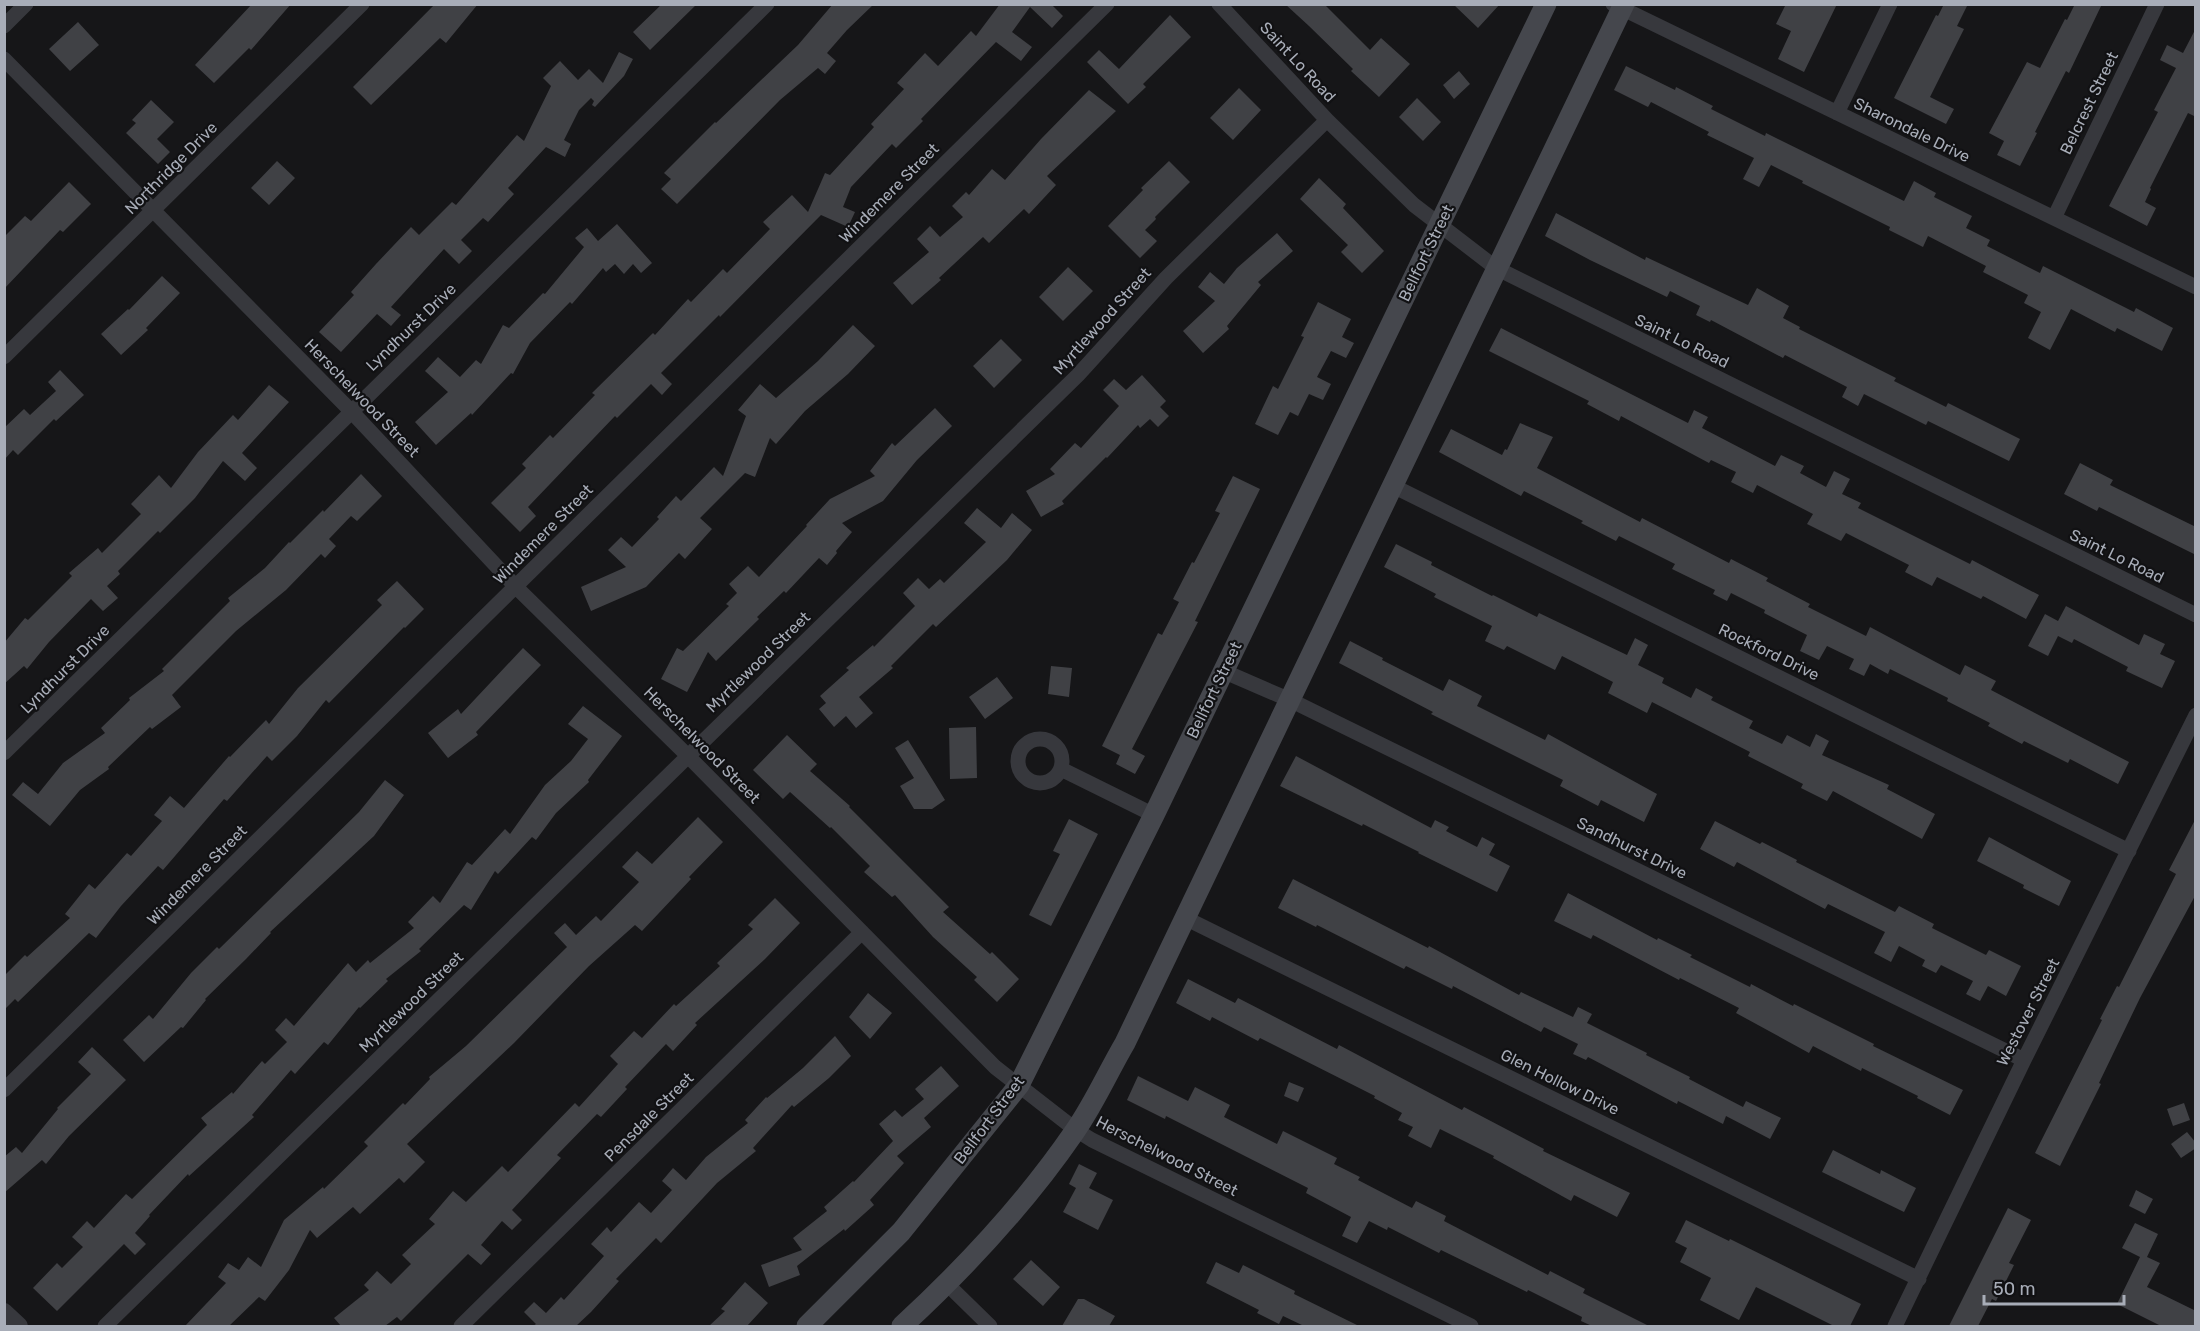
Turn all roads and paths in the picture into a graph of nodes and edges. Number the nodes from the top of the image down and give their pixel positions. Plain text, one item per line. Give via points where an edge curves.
1 (26, 4) edge
2 (362, 4) edge
3 (767, 4) edge
4 (1107, 4) edge
5 (1219, 4) edge
6 (1546, 4) edge
7 (1890, 4) edge
8 (2157, 4) edge
9 (1620, 6) edge
10 (4, 26) edge
11 (4, 59) edge
12 (1837, 113) junction
13 (1327, 120) junction
14 (154, 211) junction
15 (2054, 218) junction
16 (1439, 225) junction
17 (1496, 268) junction
18 (2196, 286) edge
19 (4, 357) edge
20 (351, 411) junction
21 (1393, 486) junction
22 (516, 587) junction
23 (2196, 615) edge
24 (1223, 670) junction
25 (1290, 700) junction
26 (2196, 715) edge
27 (4, 753) edge
28 (688, 756) junction
29 (1061, 769) dead end
30 (1154, 815) junction
31 (2129, 851) junction
32 (1185, 918) junction
33 (862, 932) junction
34 (2024, 1060) junction
35 (1019, 1085) junction
36 (4, 1090) edge
37 (1076, 1130) junction
38 (1919, 1279) junction
39 (947, 1284) junction
40 (4, 1312) edge
41 (19, 1326) edge
42 (105, 1326) edge
43 (461, 1326) edge
44 (807, 1326) edge
45 (902, 1326) edge
46 (990, 1326) edge
47 (1471, 1326) edge
48 (1895, 1326) edge

1 - 10 street
2 - 14 street, Northridge Drive
3 - 20 street, Lyndhurst Drive
4 - 22 street, Windemere Street
5 - 13 street, Saint Lo Road
6 - 16 main road, Bellfort Street
7 - 12 street
8 - 15 street, Belcrest Street
9 - 12 street, Sharondale Drive
9 - 17 main road
11 - 14 street, Herschelwood Street
12 - 15 street, Sharondale Drive
13 - 16 street, Saint Lo Road
13 - 28 street, Myrtlewood Street via 1166,278 1078,375
14 - 19 street, Northridge Drive
14 - 20 street, Herschelwood Street
15 - 18 street, Sharondale Drive
16 - 17 street, Saint Lo Road
16 - 24 main road, Bellfort Street
17 - 21 main road
17 - 23 street, Saint Lo Road
20 - 22 street, Herschelwood Street
20 - 27 street, Lyndhurst Drive
21 - 25 main road
21 - 31 street, Rockford Drive
22 - 28 street, Herschelwood Street
22 - 36 street, Windemere Street
24 - 25 street, Sandhurst Drive
24 - 30 main road, Bellfort Street
25 - 32 main road
25 - 34 street, Sandhurst Drive
26 - 31 street, Westover Street
28 - 33 street, Herschelwood Street
28 - 42 street, Myrtlewood Street
29 - 30 street
30 - 35 main road, Bellfort Street
31 - 34 street, Westover Street
32 - 37 main road via 1125,1043
32 - 38 street, Glen Hollow Drive
33 - 35 street, Herschelwood Street via 995,1067
33 - 43 street, Pensdale Street
34 - 38 street, Westover Street
35 - 37 street, Herschelwood Street
35 - 44 main road, Bellfort Street via 901,1232
37 - 39 main road via 1010,1217
37 - 47 street, Herschelwood Street
38 - 48 street, Westover Street
39 - 45 main road
39 - 46 street
40 - 41 street

